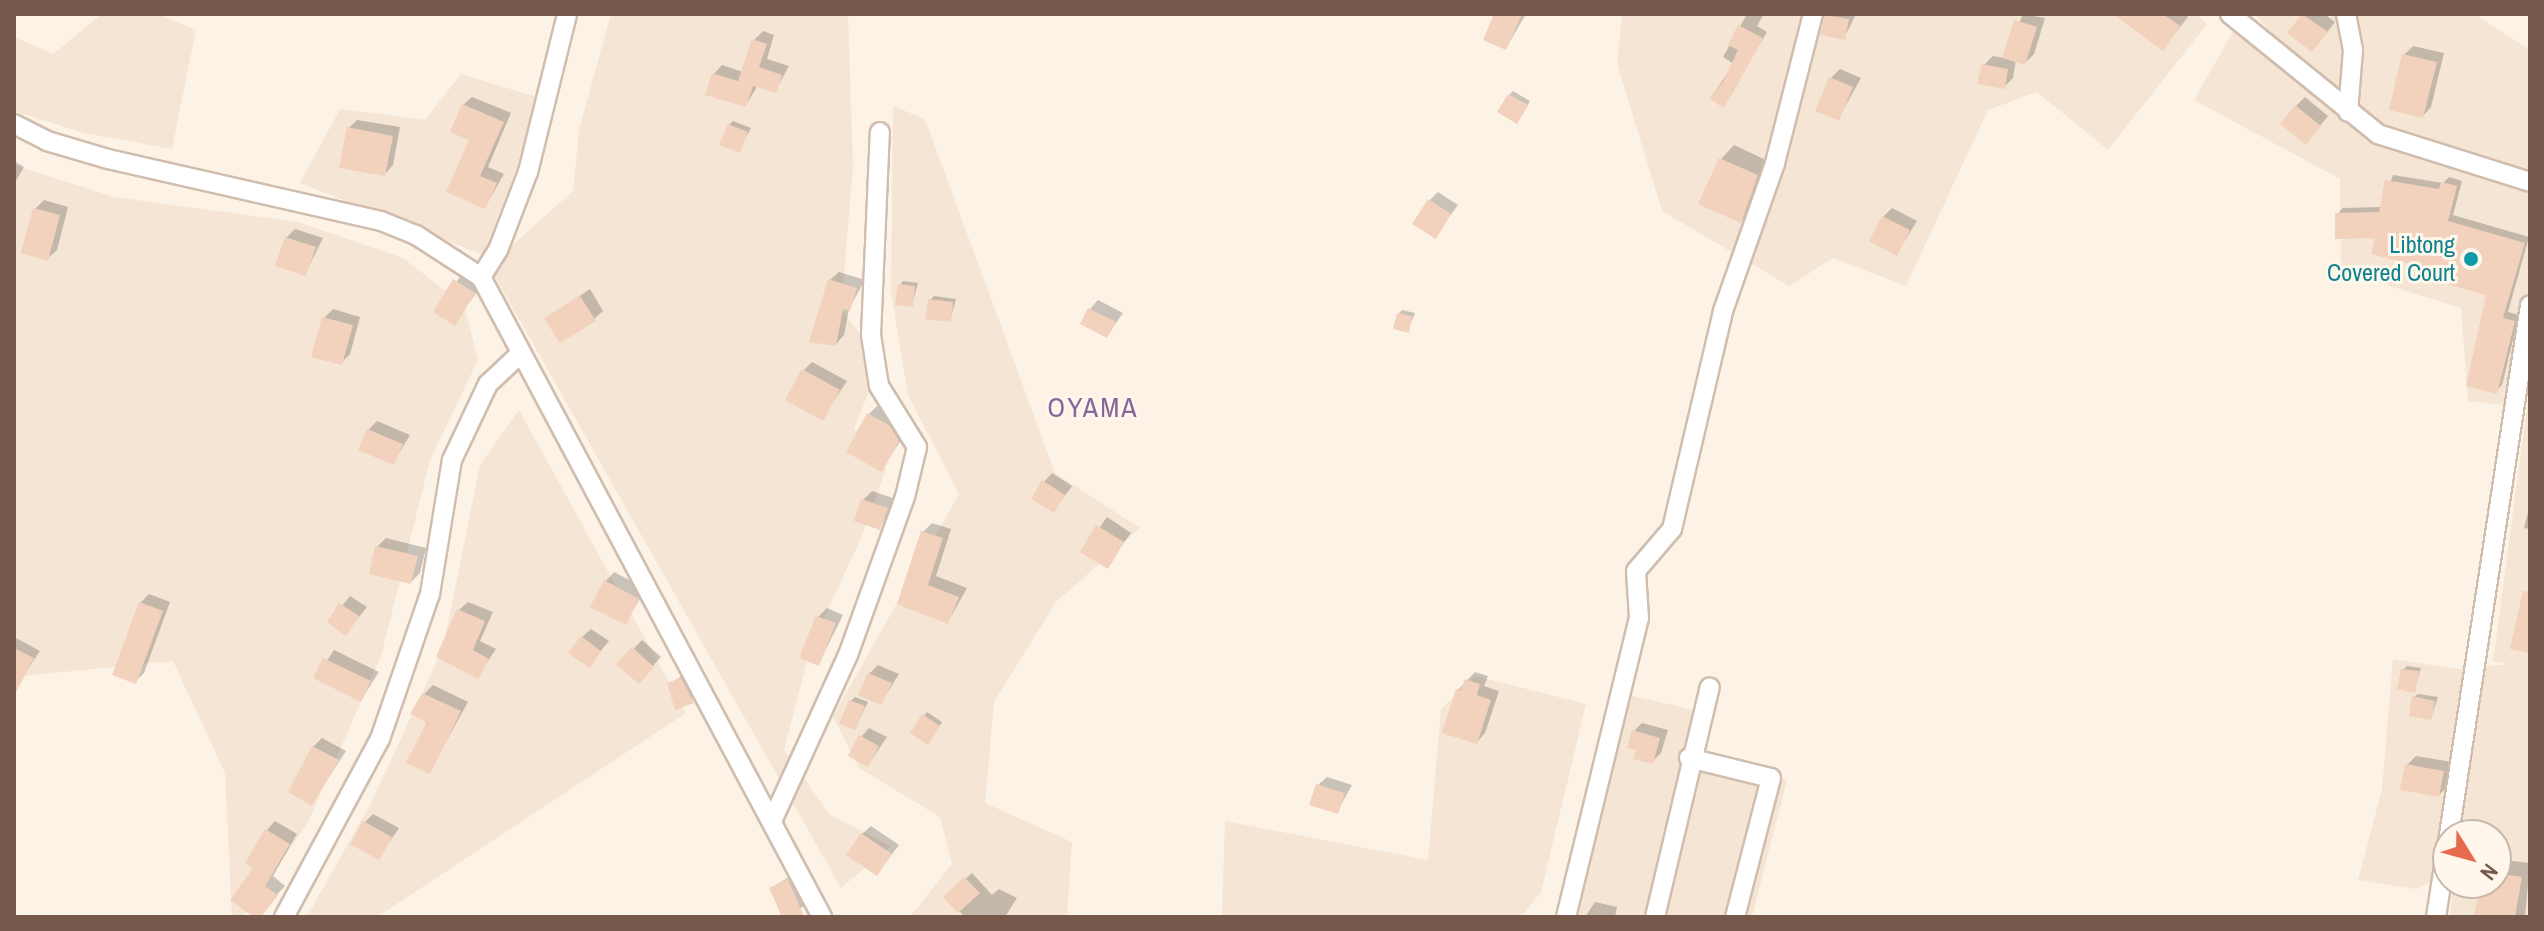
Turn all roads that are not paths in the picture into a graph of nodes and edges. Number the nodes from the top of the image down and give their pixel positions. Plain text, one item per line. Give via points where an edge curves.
1 (567, 14) edge
2 (1813, 14) edge
3 (2230, 14) edge
4 (2346, 14) edge
5 (2348, 112) junction
6 (14, 124) edge
7 (880, 132) dead end
8 (2530, 182) edge
9 (481, 277) junction
10 (2530, 305) edge
11 (521, 353) junction
12 (1710, 687) dead end
13 (1689, 758) junction
14 (2451, 819) edge
15 (772, 821) junction
16 (284, 917) edge
17 (822, 917) edge
18 (1566, 917) edge
19 (1655, 917) edge
20 (1735, 917) edge

1 - 9 street via 528,172 498,250
2 - 18 street via 1775,163 1723,311 1672,529 1636,571 1639,618
3 - 5 street
4 - 5 street via 2353,50
5 - 8 street via 2378,134
6 - 9 street via 47,141 108,159 381,221 416,235
7 - 15 street via 871,335 879,386 917,447 905,497 848,655
9 - 11 street
10 - 14 street
11 - 15 street
11 - 16 street via 488,384 452,460 430,594 380,739
12 - 13 street
13 - 19 street
13 - 20 street via 1771,778
15 - 17 street

